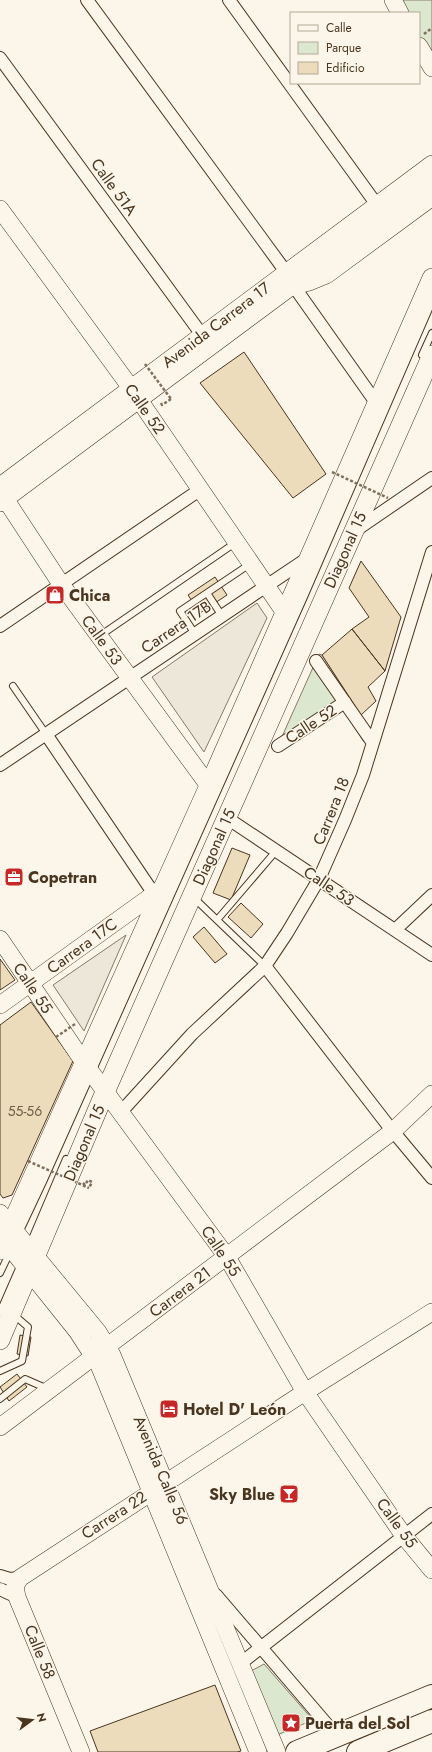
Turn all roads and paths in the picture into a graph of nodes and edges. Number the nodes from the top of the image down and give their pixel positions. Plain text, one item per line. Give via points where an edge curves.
1 (87, 0) edge
2 (229, 0) edge
3 (392, 0) edge
4 (399, 12) edge
5 (432, 28) edge
6 (421, 40) edge
7 (0, 58) edge
8 (432, 68) edge
9 (432, 164) edge
10 (432, 182) edge
11 (432, 196) edge
12 (377, 205) junction
13 (0, 209) edge
14 (432, 278) edge
15 (289, 279) junction
16 (432, 302) edge
17 (432, 333) edge
18 (202, 335) junction
19 (426, 358) edge
20 (144, 364) dead end
21 (135, 394) junction
22 (165, 395) dead end
23 (377, 404) junction
24 (332, 472) dead end
25 (430, 480) edge
26 (201, 489) junction
27 (1, 495) edge
28 (388, 498) dead end
29 (354, 531) junction
30 (236, 542) junction
31 (432, 552) edge
32 (310, 556) junction
33 (251, 563) junction
34 (430, 567) edge
35 (61, 584) junction
36 (267, 586) junction
37 (207, 592) junction
38 (286, 613) junction
39 (222, 616) junction
40 (0, 626) edge
41 (195, 634) junction
42 (99, 636) junction
43 (316, 661) dead end
44 (130, 678) junction
45 (13, 686) dead end
46 (345, 702) junction
47 (46, 734) junction
48 (373, 743) junction
49 (278, 746) dead end
50 (0, 765) edge
51 (209, 786) junction
52 (227, 818) junction
53 (276, 851) junction
54 (319, 879) junction
55 (159, 894) junction
56 (432, 895) edge
57 (192, 896) junction
58 (217, 920) junction
59 (395, 930) junction
60 (0, 939) edge
61 (432, 955) edge
62 (265, 966) junction
63 (30, 983) junction
64 (0, 1005) edge
65 (75, 1024) dead end
66 (56, 1037) dead end
67 (97, 1079) junction
68 (432, 1094) edge
69 (120, 1113) junction
70 (393, 1131) junction
71 (70, 1150) dead end
72 (28, 1161) dead end
73 (432, 1178) edge
74 (79, 1182) dead end
75 (14, 1244) edge
76 (227, 1257) junction
77 (0, 1273) edge
78 (6, 1312) edge
79 (432, 1312) edge
80 (0, 1340) edge
81 (101, 1351) junction
82 (0, 1371) edge
83 (49, 1390) junction
84 (305, 1392) junction
85 (0, 1399) edge
86 (0, 1427) edge
87 (166, 1481) junction
88 (151, 1491) junction
89 (432, 1514) edge
90 (404, 1536) junction
91 (432, 1570) edge
92 (0, 1576) edge
93 (20, 1578) junction
94 (209, 1587) junction
95 (0, 1590) edge
96 (17, 1597) junction
97 (261, 1648) junction
98 (241, 1663) junction
99 (432, 1696) edge
100 (432, 1721) edge
101 (336, 1736) junction
102 (81, 1752) edge
103 (258, 1752) edge
104 (277, 1752) edge
105 (297, 1752) edge
106 (358, 1752) edge

1 - 15 street
2 - 12 street
3 - 4 street
5 - 6 path
6 - 8 street
7 - 18 street, Calle 51A
9 - 12 street, Avenida Carrera 17
10 - 15 street, Avenida Carrera 17
11 - 15 main road via 326,274 309,282
12 - 15 street, Avenida Carrera 17
13 - 21 street, Calle 52
14 - 23 main road, Diagonal 15
15 - 18 street, Avenida Carrera 17
15 - 21 street, Avenida Carrera 17
15 - 23 street
16 - 67 lane
17 - 19 lane
18 - 21 street, Avenida Carrera 17
19 - 29 main road, Diagonal 15
20 - 22 path, bridge via 171,399 162,405 167,398
21 - 26 street, Calle 52
21 - 27 street, Avenida Carrera 17
23 - 32 main road, Diagonal 15
24 - 28 path, bridge
25 - 29 street
26 - 30 street, Calle 52
26 - 35 street
27 - 35 street, Calle 53
29 - 52 main road, Diagonal 15
30 - 33 street, Calle 52
30 - 42 lane
31 - 34 street, Carrera 18
32 - 36 street, Carrera 17B
32 - 38 main road, Diagonal 15
33 - 36 street, Calle 52
33 - 37 lane
34 - 48 street, Carrera 18
35 - 40 street
35 - 42 street, Calle 53
36 - 38 street, Calle 52
36 - 39 street, Carrera 17B
37 - 39 lane
37 - 41 lane via 180,611
38 - 51 main road, Diagonal 15
39 - 41 street, Carrera 17B
41 - 44 street, Carrera 17B
42 - 44 street, Calle 53
43 - 46 street, Calle 52
44 - 47 street, Carrera 17B
44 - 51 street, Calle 53
45 - 47 lane
46 - 48 street, Calle 52
46 - 49 street, Calle 52
47 - 50 street, Carrera 17B
47 - 55 street
48 - 54 street, Carrera 18 via 345,820
51 - 55 main road, Diagonal 15
52 - 53 street, Calle 53
52 - 57 main road, Diagonal 15
53 - 54 street, Calle 53
53 - 58 lane
54 - 59 street, Calle 53
54 - 62 street, Carrera 18
55 - 63 street, Carrera 17C
55 - 67 main road, Diagonal 15
56 - 59 street
57 - 58 lane
57 - 67 main road, Diagonal 15
58 - 62 lane
59 - 61 street, Calle 53
60 - 63 street, Calle 55
62 - 69 street, Carrera 18 via 192,1034
62 - 70 street
63 - 64 street, Carrera 17C
63 - 67 street, Calle 55
65 - 66 path, bridge
67 - 69 street, Calle 55
67 - 75 main road, Diagonal 15
67 - 75 main road, Diagonal 15
68 - 70 street, Carrera 21
69 - 76 street, Calle 55
70 - 73 street
70 - 76 street, Carrera 21
71 - 75 lane
72 - 74 path, bridge via 89,1188 92,1182 88,1180 85,1185
75 - 77 lane
75 - 78 main road, Diagonal 15
75 - 81 street, Avenida Calle 56 via 77,1331
76 - 81 street, Carrera 21
76 - 84 street, Calle 55
78 - 80 main road, Diagonal 15
78 - 82 lane via 28,1327 22,1361
79 - 84 street, Carrera 22
81 - 83 street, Carrera 21
81 - 87 street, Avenida Calle 56
81 - 88 street, Avenida Calle 56
83 - 85 lane via 25,1379
83 - 86 street, Carrera 21
84 - 87 street, Carrera 22
84 - 90 street, Calle 55
87 - 88 street, Carrera 22
87 - 94 street, Avenida Calle 56
88 - 93 street, Carrera 22
88 - 103 street, Avenida Calle 56
89 - 90 street
90 - 91 street, Calle 55
90 - 97 street
92 - 93 street
93 - 96 street via 16,1586
94 - 97 street
94 - 98 street, Avenida Calle 56
95 - 96 street
96 - 102 street, Calle 58
97 - 98 street
97 - 101 street
98 - 104 street, Avenida Calle 56
99 - 101 highway
100 - 106 highway
101 - 105 highway

